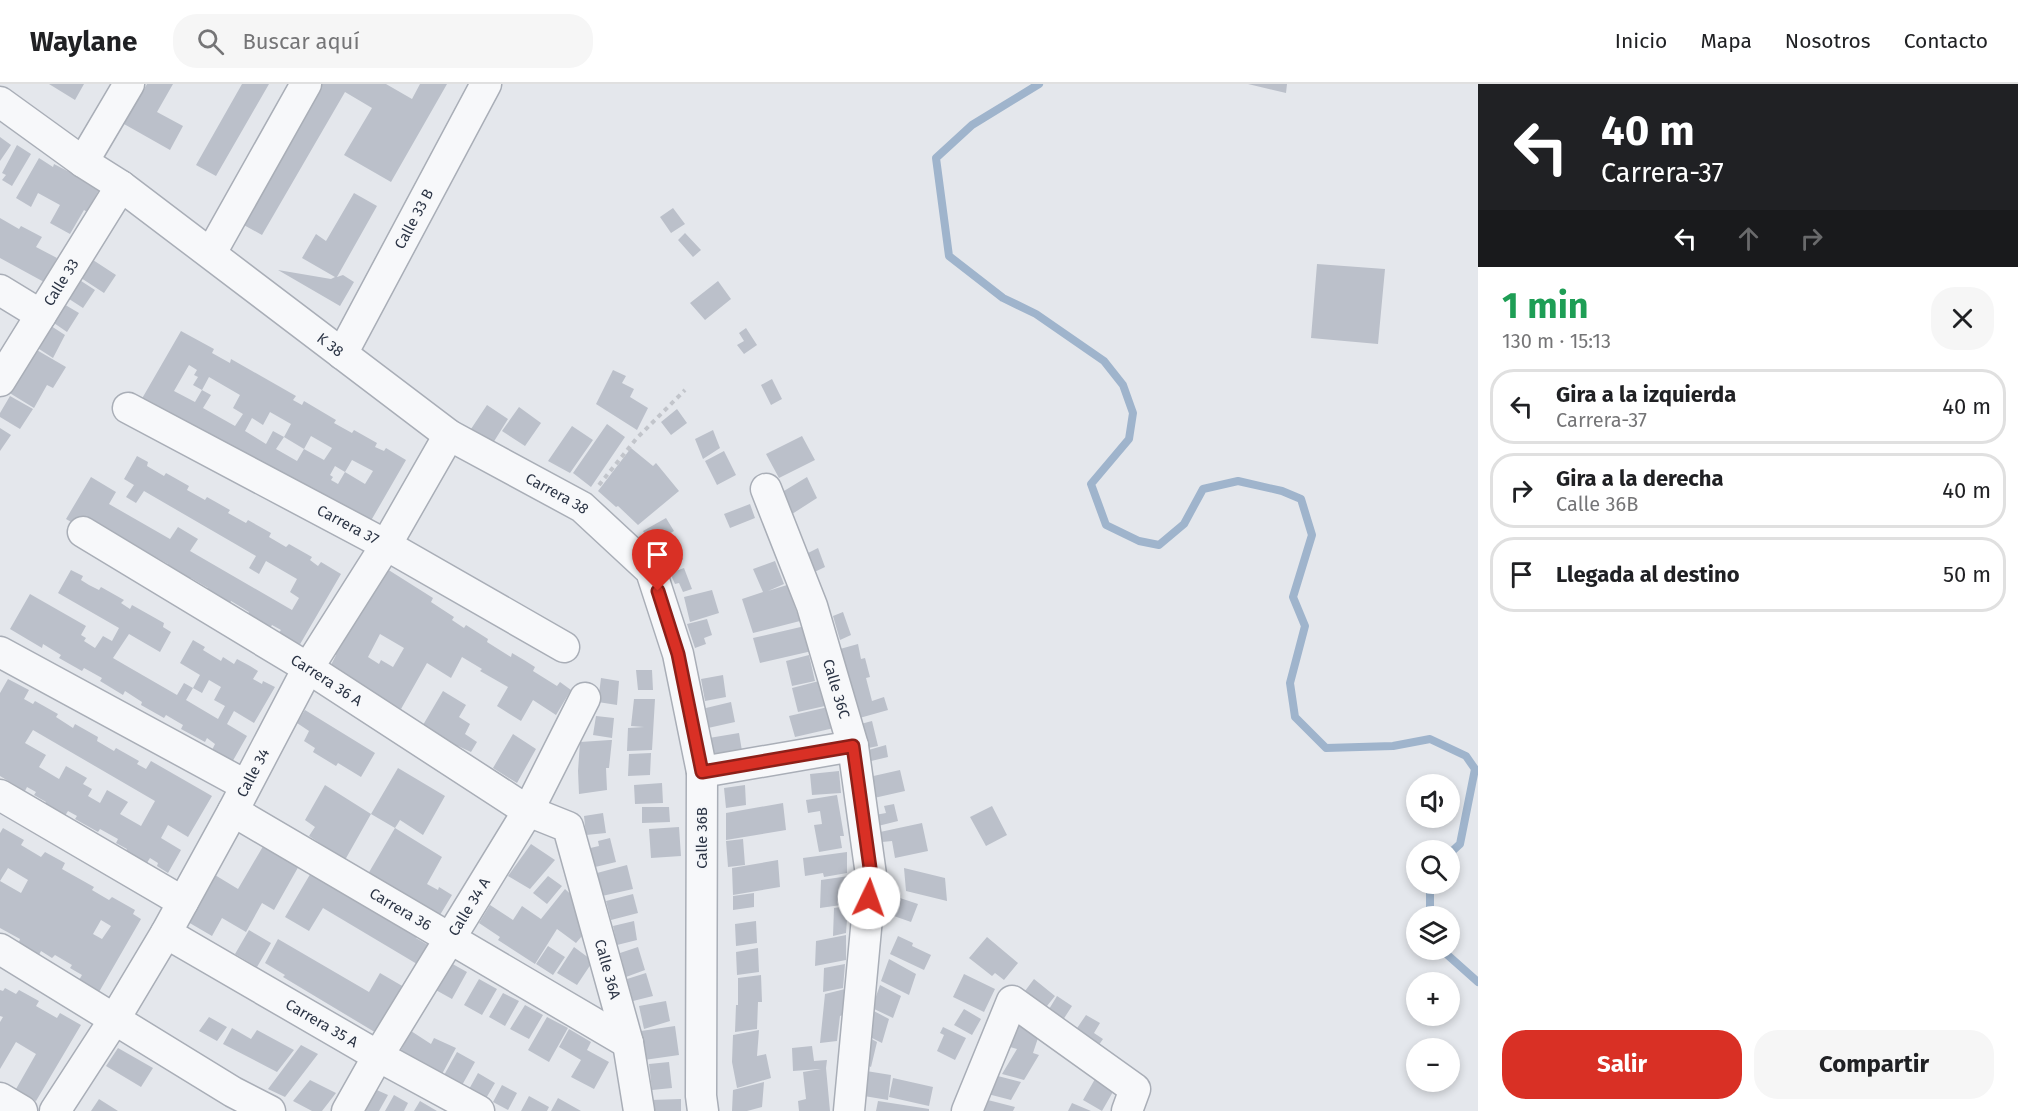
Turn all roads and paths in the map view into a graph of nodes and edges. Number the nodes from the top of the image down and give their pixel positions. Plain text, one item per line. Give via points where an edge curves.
1 (129, 84) edge
2 (306, 84) edge
3 (486, 84) edge
4 (0, 102) edge
5 (83, 162) junction
6 (121, 186) junction
7 (211, 253) junction
8 (0, 290) edge
9 (41, 315) junction
10 (342, 354) junction
11 (0, 381) edge
12 (685, 390) dead end
13 (128, 408) dead end
14 (449, 435) junction
15 (766, 489) dead end
16 (582, 507) junction
17 (83, 532) dead end
18 (386, 545) junction
19 (651, 570) joint
20 (564, 647) dead end
21 (0, 652) edge
22 (308, 668) junction
23 (585, 698) dead end
24 (853, 746) junction
25 (702, 772) junction
26 (245, 785) junction
27 (0, 795) edge
28 (233, 811) junction
29 (528, 811) junction
30 (568, 827) joint
31 (183, 902) junction
32 (166, 933) junction
33 (450, 938) junction
34 (0, 949) edge
35 (114, 1020) junction
36 (628, 1043) junction
37 (378, 1056) junction
38 (0, 1098) edge
39 (1131, 1100) edge
40 (227, 1101) edge
41 (22, 1111) edge
42 (55, 1111) edge
43 (270, 1111) edge
44 (347, 1111) edge
45 (479, 1111) edge
46 (639, 1111) edge
47 (703, 1111) edge
48 (849, 1111) edge
49 (967, 1111) edge

1 - 5 street
2 - 7 street
3 - 10 street, Calle 33 B
4 - 5 street, K 38
5 - 6 street, K 38
6 - 7 street, K 38
6 - 9 street, Calle 33
7 - 10 street, K 38
8 - 9 street
9 - 11 street, Calle 33
10 - 14 street, K 38
12 - 16 path via 636,439
13 - 18 street, Carrera 37
14 - 16 street, Carrera 38
14 - 18 street, Calle 34
15 - 24 street, Calle 36C via 812,606
16 - 19 street, Carrera 38
17 - 22 street, Carrera 36 A
18 - 20 street, Carrera 37
18 - 22 street, Calle 34
19 - 25 street, Calle 36B via 678,654
21 - 26 street
22 - 26 street, Calle 34
22 - 29 street, Carrera 36 A
23 - 29 street, Calle 34 A
24 - 25 street
24 - 48 street, Calle 36C via 871,875
25 - 47 street, Calle 36B
26 - 28 street, Calle 34
27 - 31 street
28 - 31 street, Calle 34
28 - 33 street, Carrera 36
29 - 30 street, Carrera 36 A
29 - 33 street, Calle 34 A
30 - 36 street, Calle 36A
31 - 32 street, Calle 34
32 - 35 street, Calle 34
32 - 37 street, Carrera 35 A
33 - 36 street, Carrera 36
33 - 37 street, Calle 34 A
34 - 35 street
35 - 40 street
35 - 42 street, Calle 34
36 - 46 street, Calle 36A
37 - 44 street, Calle 34 A
37 - 45 street, Carrera 35 A
38 - 41 street
39 - 49 street via 1012,1001
40 - 43 street

